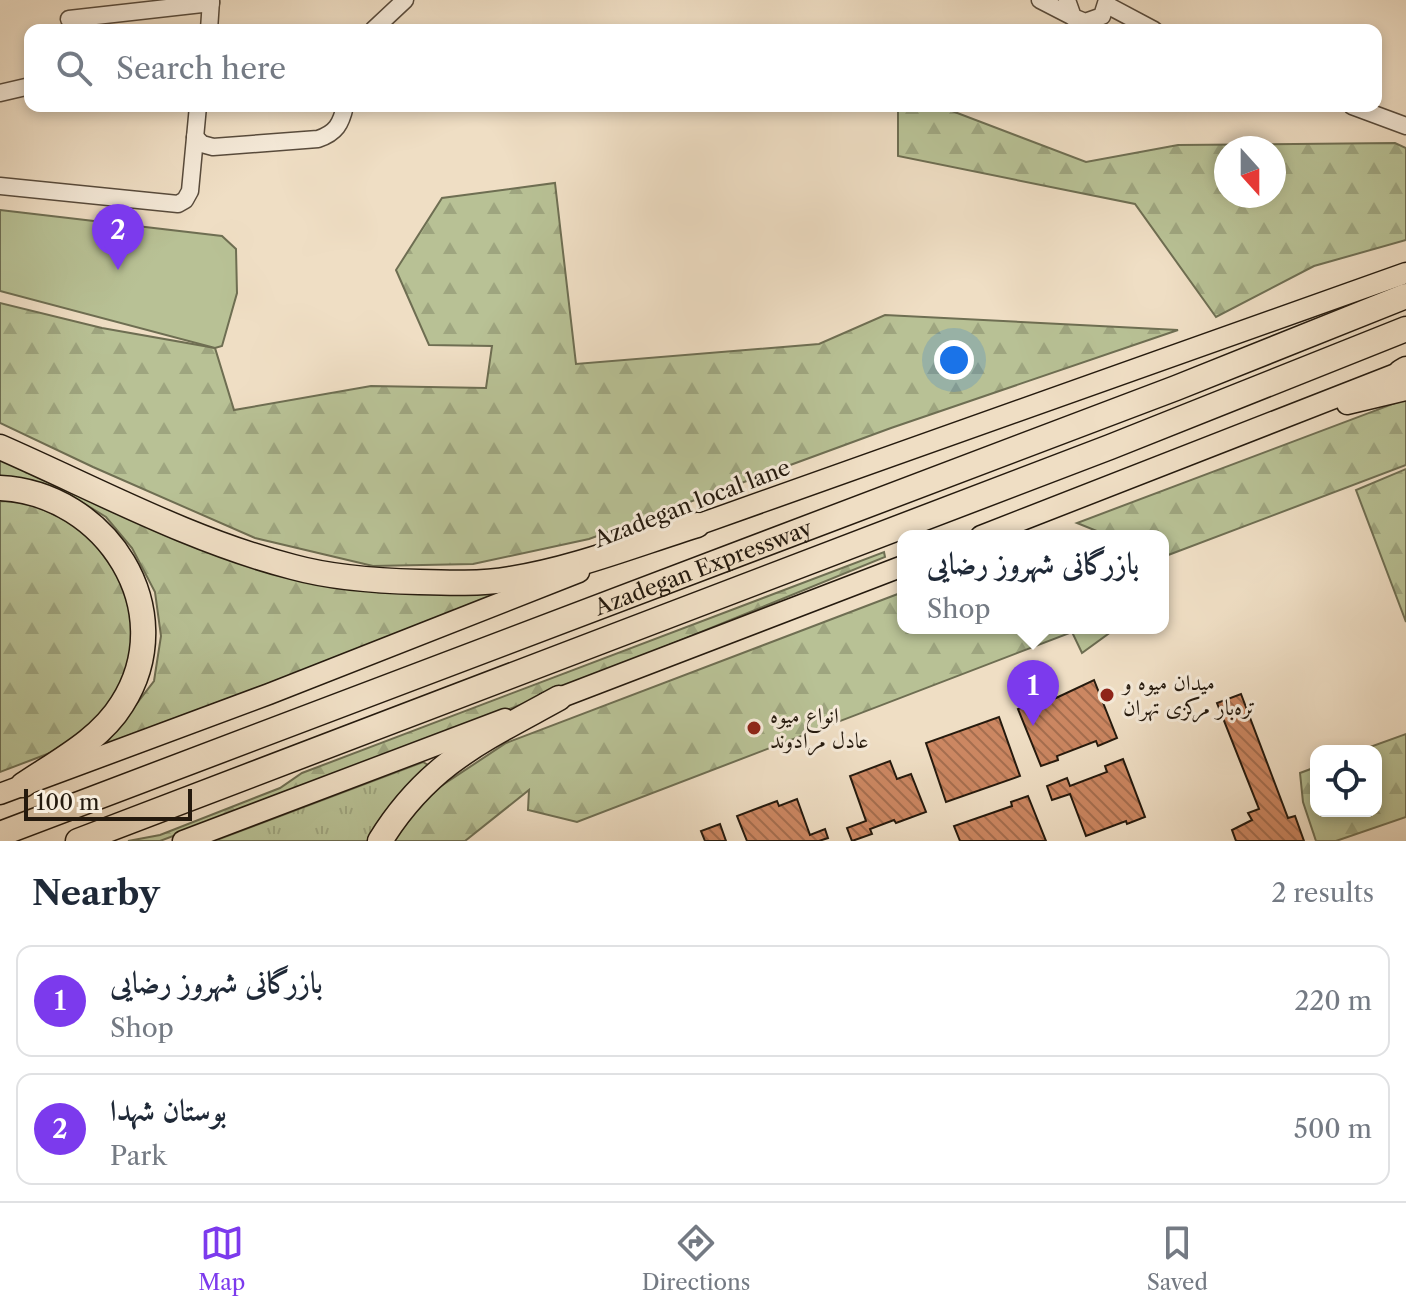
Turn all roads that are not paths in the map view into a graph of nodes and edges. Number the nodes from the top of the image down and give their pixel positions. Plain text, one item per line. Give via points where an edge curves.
1 (405, 0) edge
2 (1040, 0) edge
3 (1067, 0) edge
4 (211, 1) edge
5 (1107, 3) edge
6 (1073, 17) junction
7 (69, 19) dead end
8 (209, 24) edge
9 (379, 24) edge
10 (1089, 24) edge
11 (1098, 24) edge
12 (1144, 24) edge
13 (24, 87) edge
14 (0, 93) edge
15 (197, 112) edge
16 (344, 112) edge
17 (1369, 112) edge
18 (1406, 126) edge
19 (195, 137) junction
20 (0, 186) edge
21 (1406, 273) edge
22 (1406, 296) edge
23 (1406, 329) edge
24 (1405, 375) edge
25 (0, 447) edge
26 (0, 488) edge
27 (697, 525) junction
28 (996, 530) edge
29 (897, 568) edge
30 (559, 698) junction
31 (11, 789) edge
32 (0, 834) edge
33 (78, 841) edge
34 (183, 841) edge
35 (380, 841) edge

1 - 9 street
2 - 6 street
3 - 6 street
4 - 7 street
4 - 8 street
5 - 11 street
5 - 12 street
6 - 10 street
13 - 14 street
15 - 19 street
16 - 19 street via 331,135 318,139 213,147
17 - 18 street
19 - 20 street via 190,191 178,204
21 - 27 main road, Azadegan local lane
22 - 32 highway, Azadegan Expressway
23 - 33 highway, Azadegan Expressway
24 - 28 main road
25 - 27 highway via 216,542 329,575 431,583 507,580
26 - 31 highway via 51,498 88,520 119,556 133,583 144,636 142,659 114,715 82,746
27 - 31 main road, Azadegan local lane
29 - 30 main road
30 - 34 main road
30 - 35 highway via 440,769 411,797

